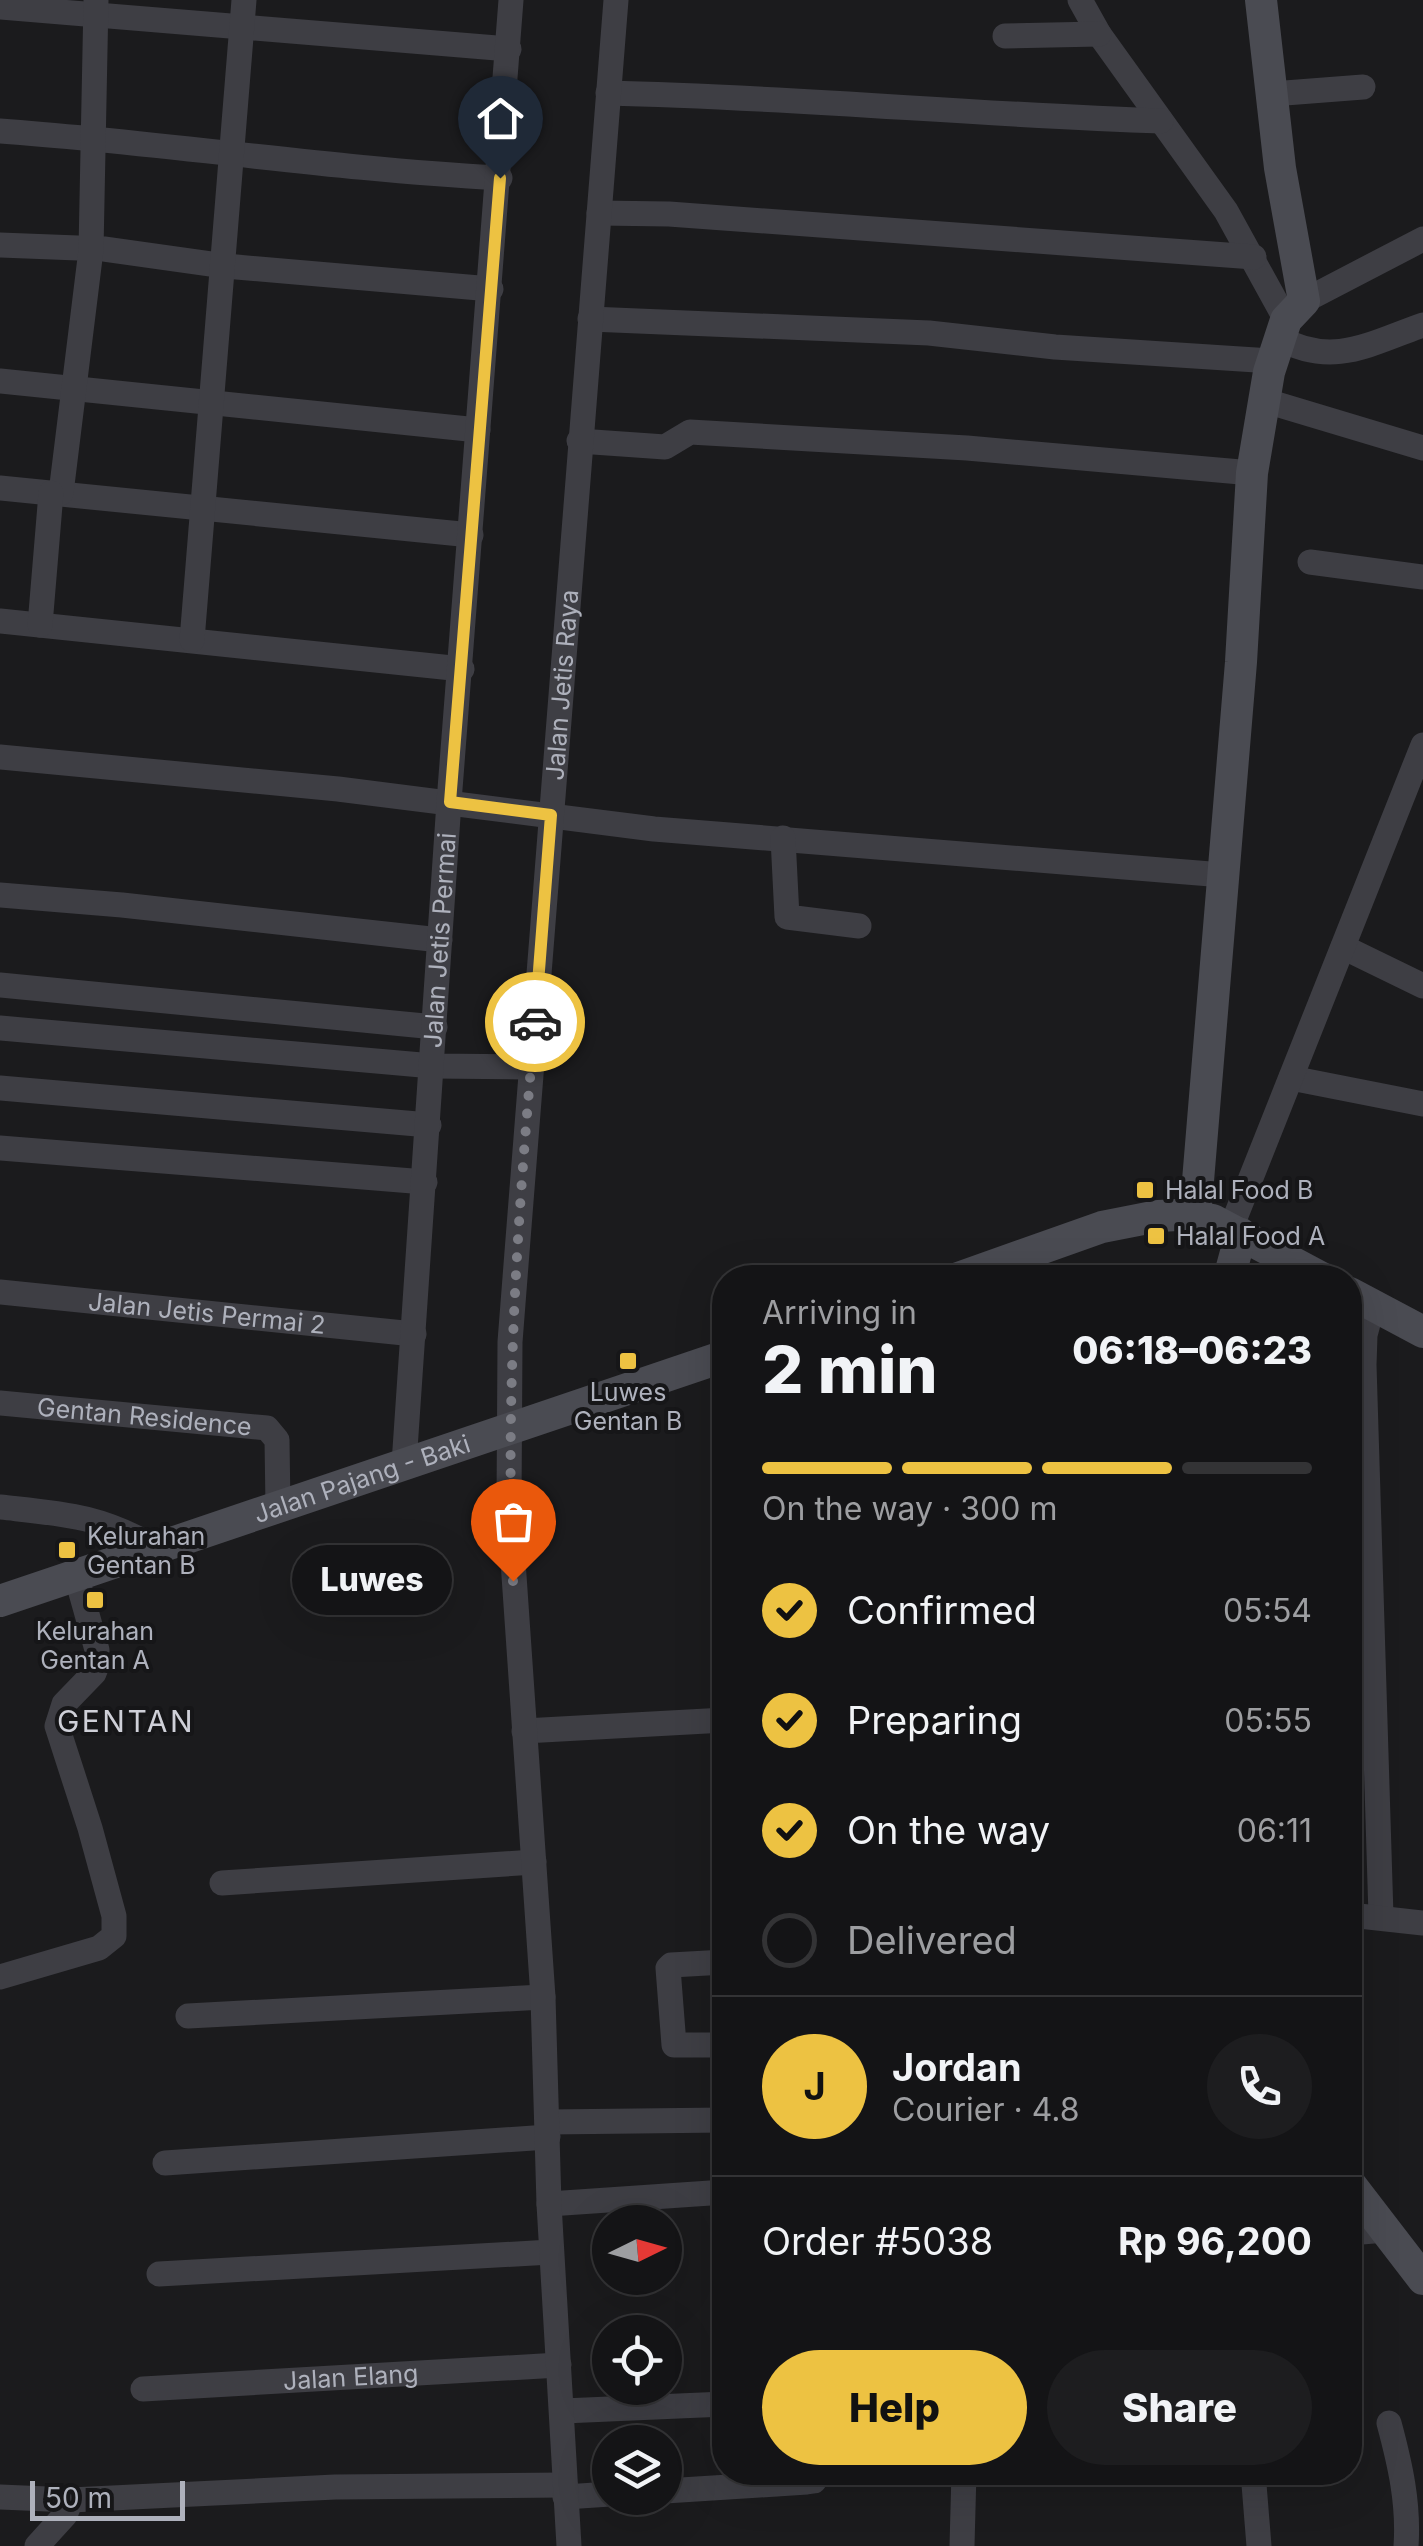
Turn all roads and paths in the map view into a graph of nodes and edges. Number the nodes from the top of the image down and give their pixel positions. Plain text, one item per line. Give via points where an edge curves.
1 (244, 0) edge
2 (512, 0) edge
3 (616, 0) edge
4 (1080, 0) edge
5 (1261, 0) edge
6 (0, 7) edge
7 (96, 9) edge
8 (241, 28) junction
9 (1100, 34) junction
10 (1005, 36) dead end
11 (509, 49) junction
12 (1363, 87) dead end
13 (608, 93) junction
14 (1272, 94) junction
15 (1161, 121) junction
16 (0, 131) edge
17 (93, 140) junction
18 (231, 155) junction
19 (500, 178) junction
20 (599, 213) junction
21 (1423, 240) edge
22 (0, 245) edge
23 (91, 250) junction
24 (1254, 257) junction
25 (225, 266) junction
26 (492, 289) junction
27 (590, 319) junction
28 (1423, 324) edge
29 (1289, 335) junction
30 (0, 381) edge
31 (74, 389) junction
32 (1263, 400) junction
33 (212, 405) junction
34 (478, 430) junction
35 (579, 440) junction
36 (1423, 448) edge
37 (1252, 474) junction
38 (0, 488) edge
39 (56, 493) junction
40 (204, 508) junction
41 (471, 534) junction
42 (1310, 562) dead end
43 (1423, 577) edge
44 (0, 621) edge
45 (40, 624) junction
46 (192, 640) junction
47 (462, 669) junction
48 (1423, 745) edge
49 (0, 757) edge
50 (450, 802) junction
51 (1412, 803) edge
52 (551, 815) junction
53 (783, 838) junction
54 (1223, 875) junction
55 (0, 895) edge
56 (859, 926) dead end
57 (440, 940) junction
58 (1344, 946) junction
59 (0, 986) edge
60 (1423, 986) edge
61 (434, 1027) junction
62 (0, 1028) edge
63 (432, 1066) junction
64 (531, 1067) junction
65 (1291, 1078) junction
66 (0, 1088) edge
67 (1423, 1104) edge
68 (429, 1125) junction
69 (0, 1148) edge
70 (425, 1182) junction
71 (1195, 1217) junction
72 (1236, 1232) junction
73 (995, 1265) edge
74 (1230, 1265) edge
75 (1298, 1265) edge
76 (0, 1292) edge
77 (1362, 1300) edge
78 (1362, 1308) edge
79 (1423, 1332) edge
80 (414, 1334) junction
81 (712, 1360) edge
82 (0, 1403) edge
83 (508, 1428) junction
84 (404, 1464) junction
85 (0, 1506) edge
86 (278, 1506) junction
87 (156, 1548) junction
88 (76, 1575) junction
89 (0, 1601) edge
90 (712, 1721) edge
91 (524, 1731) junction
92 (534, 1862) junction
93 (222, 1883) dead end
94 (1362, 1915) edge
95 (1381, 1916) junction
96 (1423, 1923) edge
97 (712, 1962) edge
98 (0, 1978) edge
99 (543, 1997) junction
100 (188, 2016) dead end
101 (712, 2045) edge
102 (712, 2121) edge
103 (548, 2130) junction
104 (164, 2163) dead end
105 (712, 2193) edge
106 (1362, 2200) edge
107 (548, 2204) junction
108 (1385, 2230) junction
109 (1362, 2232) edge
110 (551, 2252) junction
111 (160, 2274) dead end
112 (1423, 2278) edge
113 (559, 2365) junction
114 (142, 2389) dead end
115 (712, 2405) edge
116 (563, 2411) junction
117 (1389, 2423) dead end
118 (760, 2485) edge
119 (964, 2485) edge
120 (1254, 2485) edge
121 (682, 2490) edge
122 (565, 2491) junction
123 (592, 2493) edge
124 (0, 2498) edge
125 (71, 2500) junction
126 (37, 2546) edge
127 (569, 2546) edge
128 (962, 2546) edge
129 (1259, 2546) edge
130 (1406, 2546) edge

1 - 8 street
2 - 11 street, Jalan Jetis Permai
3 - 13 street, Jalan Jetis Raya
4 - 9 street
5 - 14 main road
6 - 7 street
7 - 8 street
7 - 17 street
8 - 11 street
8 - 18 street
9 - 10 street
9 - 15 street
11 - 19 street, Jalan Jetis Permai
12 - 14 street
13 - 15 street
13 - 20 street, Jalan Jetis Raya
14 - 29 main road
15 - 24 street
16 - 17 street
17 - 18 street
17 - 23 street
18 - 19 street
18 - 25 street
19 - 26 street, Jalan Jetis Permai
20 - 24 street
20 - 27 street, Jalan Jetis Raya
21 - 29 street
22 - 23 street
23 - 25 street
23 - 31 street
24 - 29 street
25 - 26 street
25 - 33 street
26 - 34 street, Jalan Jetis Permai
27 - 29 street via 929,333 1055,347
27 - 35 street, Jalan Jetis Raya
28 - 29 street via 1347,352
29 - 32 main road
30 - 31 street
31 - 33 street
31 - 39 street
32 - 36 street
32 - 37 main road
33 - 34 street
33 - 40 street
34 - 41 street, Jalan Jetis Permai
35 - 37 street via 669,447 690,432
35 - 52 street, Jalan Jetis Raya
37 - 54 main road
38 - 39 street
39 - 40 street
39 - 45 street
40 - 41 street
40 - 46 street
41 - 47 street, Jalan Jetis Permai
42 - 43 street
44 - 45 street
45 - 46 street
46 - 47 street
47 - 50 street, Jalan Jetis Permai
48 - 51 street
49 - 50 street
50 - 52 street
50 - 57 street, Jalan Jetis Permai
51 - 58 street
52 - 53 street
52 - 64 street, Jalan Jetis Raya
53 - 54 street
53 - 56 street via 787,916
54 - 71 main road
55 - 57 street
57 - 61 street, Jalan Jetis Permai
58 - 60 street
58 - 65 street
59 - 61 street
61 - 63 street, Jalan Jetis Permai
62 - 63 street
63 - 64 street
63 - 68 street, Jalan Jetis Permai
64 - 83 street, Jalan Jetis Raya
65 - 67 street
65 - 72 street
66 - 68 street
68 - 70 street, Jalan Jetis Permai
69 - 70 street
70 - 80 street, Jalan Jetis Permai
71 - 72 main road
71 - 73 main road via 1158,1216 1102,1228
72 - 74 main road
72 - 75 main road
76 - 80 street, Jalan Jetis Permai 2
77 - 79 main road
78 - 95 street
80 - 84 street, Jalan Jetis Permai
81 - 83 main road, Jalan Pajang - Baki
82 - 86 street, Gentan Residence via 267,1428 278,1440
83 - 84 main road, Jalan Pajang - Baki
83 - 91 street, Jalan Jetis Raya
84 - 86 main road, Jalan Pajang - Baki
85 - 87 street via 100,1521
86 - 87 main road, Jalan Pajang - Baki
87 - 88 main road, Jalan Pajang - Baki
88 - 89 main road, Jalan Pajang - Baki
88 - 98 street via 97,1665 64,1704 57,1726 115,1930 99,1948
90 - 91 street
91 - 92 street, Jalan Jetis Raya
92 - 93 street
92 - 99 street, Jalan Jetis Raya
94 - 95 street
95 - 96 street
97 - 101 street via 668,1968 674,2045
99 - 100 street
99 - 103 street, Jalan Jetis Raya
102 - 103 street
103 - 104 street
103 - 107 street, Jalan Jetis Raya
105 - 107 street
106 - 108 main road
107 - 110 street, Jalan Jetis Raya
108 - 109 street
108 - 112 main road
110 - 111 street
110 - 113 street, Jalan Jetis Raya
113 - 114 street, Jalan Elang
113 - 116 street, Jalan Jetis Raya
115 - 116 street
116 - 122 street, Jalan Jetis Raya
117 - 130 street via 1402,2470
118 - 121 street
119 - 128 street
120 - 129 street
122 - 123 street
122 - 125 street via 335,2487
122 - 127 street, Jalan Jetis Raya
124 - 125 street
125 - 126 street

